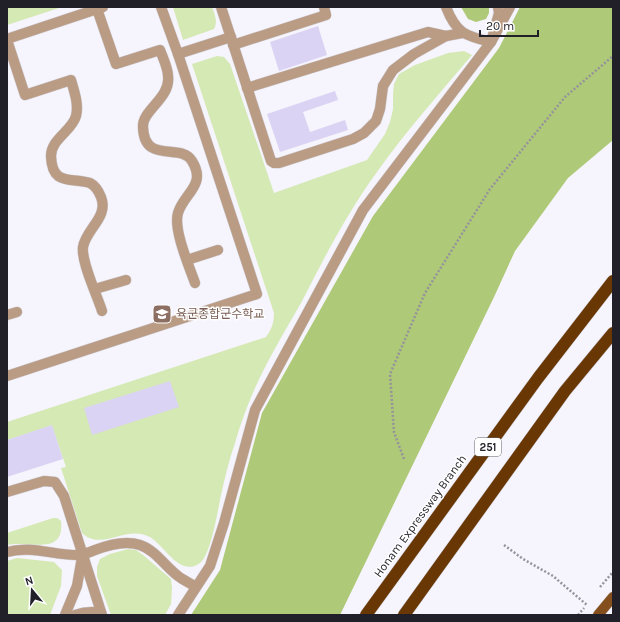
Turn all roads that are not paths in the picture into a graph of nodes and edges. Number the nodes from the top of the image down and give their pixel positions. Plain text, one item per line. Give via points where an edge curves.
1 (161, 7) edge
2 (221, 7) edge
3 (324, 7) edge
4 (446, 7) edge
5 (498, 7) edge
6 (510, 7) edge
7 (100, 8) edge
8 (462, 32) junction
9 (446, 36) junction
10 (7, 39) edge
11 (232, 41) junction
12 (491, 42) junction
13 (178, 54) junction
14 (247, 88) junction
15 (218, 250) dead end
16 (187, 260) junction
17 (126, 280) dead end
18 (613, 281) edge
19 (195, 283) dead end
20 (95, 289) junction
21 (102, 311) dead end
22 (17, 312) dead end
23 (7, 315) edge
24 (613, 334) edge
25 (7, 376) edge
26 (7, 492) edge
27 (7, 552) edge
28 (82, 555) junction
29 (196, 587) junction
30 (613, 597) edge
31 (102, 614) edge
32 (598, 614) edge
33 (65, 615) edge
34 (75, 615) edge
35 (178, 615) edge
36 (366, 615) edge
37 (404, 615) edge

1 - 13 street
2 - 11 street
3 - 11 street via 326,15
4 - 8 street
5 - 12 street via 499,13
6 - 12 street
7 - 10 street
7 - 16 street via 116,64 160,50 169,77 168,87 147,115 143,129 147,142 156,150 182,153 192,160 196,171 197,181 178,212 176,224
8 - 9 street
8 - 12 street via 472,38
9 - 14 street via 428,32
9 - 14 street via 414,54 393,70 383,86 376,121 364,133 279,163 271,161
10 - 20 street via 25,95 71,80 77,104 76,116 70,128 54,145 51,154 52,167 58,176 68,181 91,184 98,190 102,200 103,209 83,246 83,257
11 - 13 street
11 - 14 street
12 - 29 street via 363,210 255,410 210,566
13 - 25 street via 258,294
15 - 16 street
16 - 19 street
17 - 20 street
18 - 36 highway, Honam Expressway Branch / 251 via 538,378
20 - 21 street
22 - 23 street
24 - 37 highway, 251 via 565,391
26 - 28 street via 44,481 55,482 64,496
27 - 28 street via 29,550
28 - 29 street via 124,543 141,545 178,576
28 - 31 street
28 - 33 street via 77,586
29 - 35 street
30 - 32 main road
31 - 34 street via 93,611

